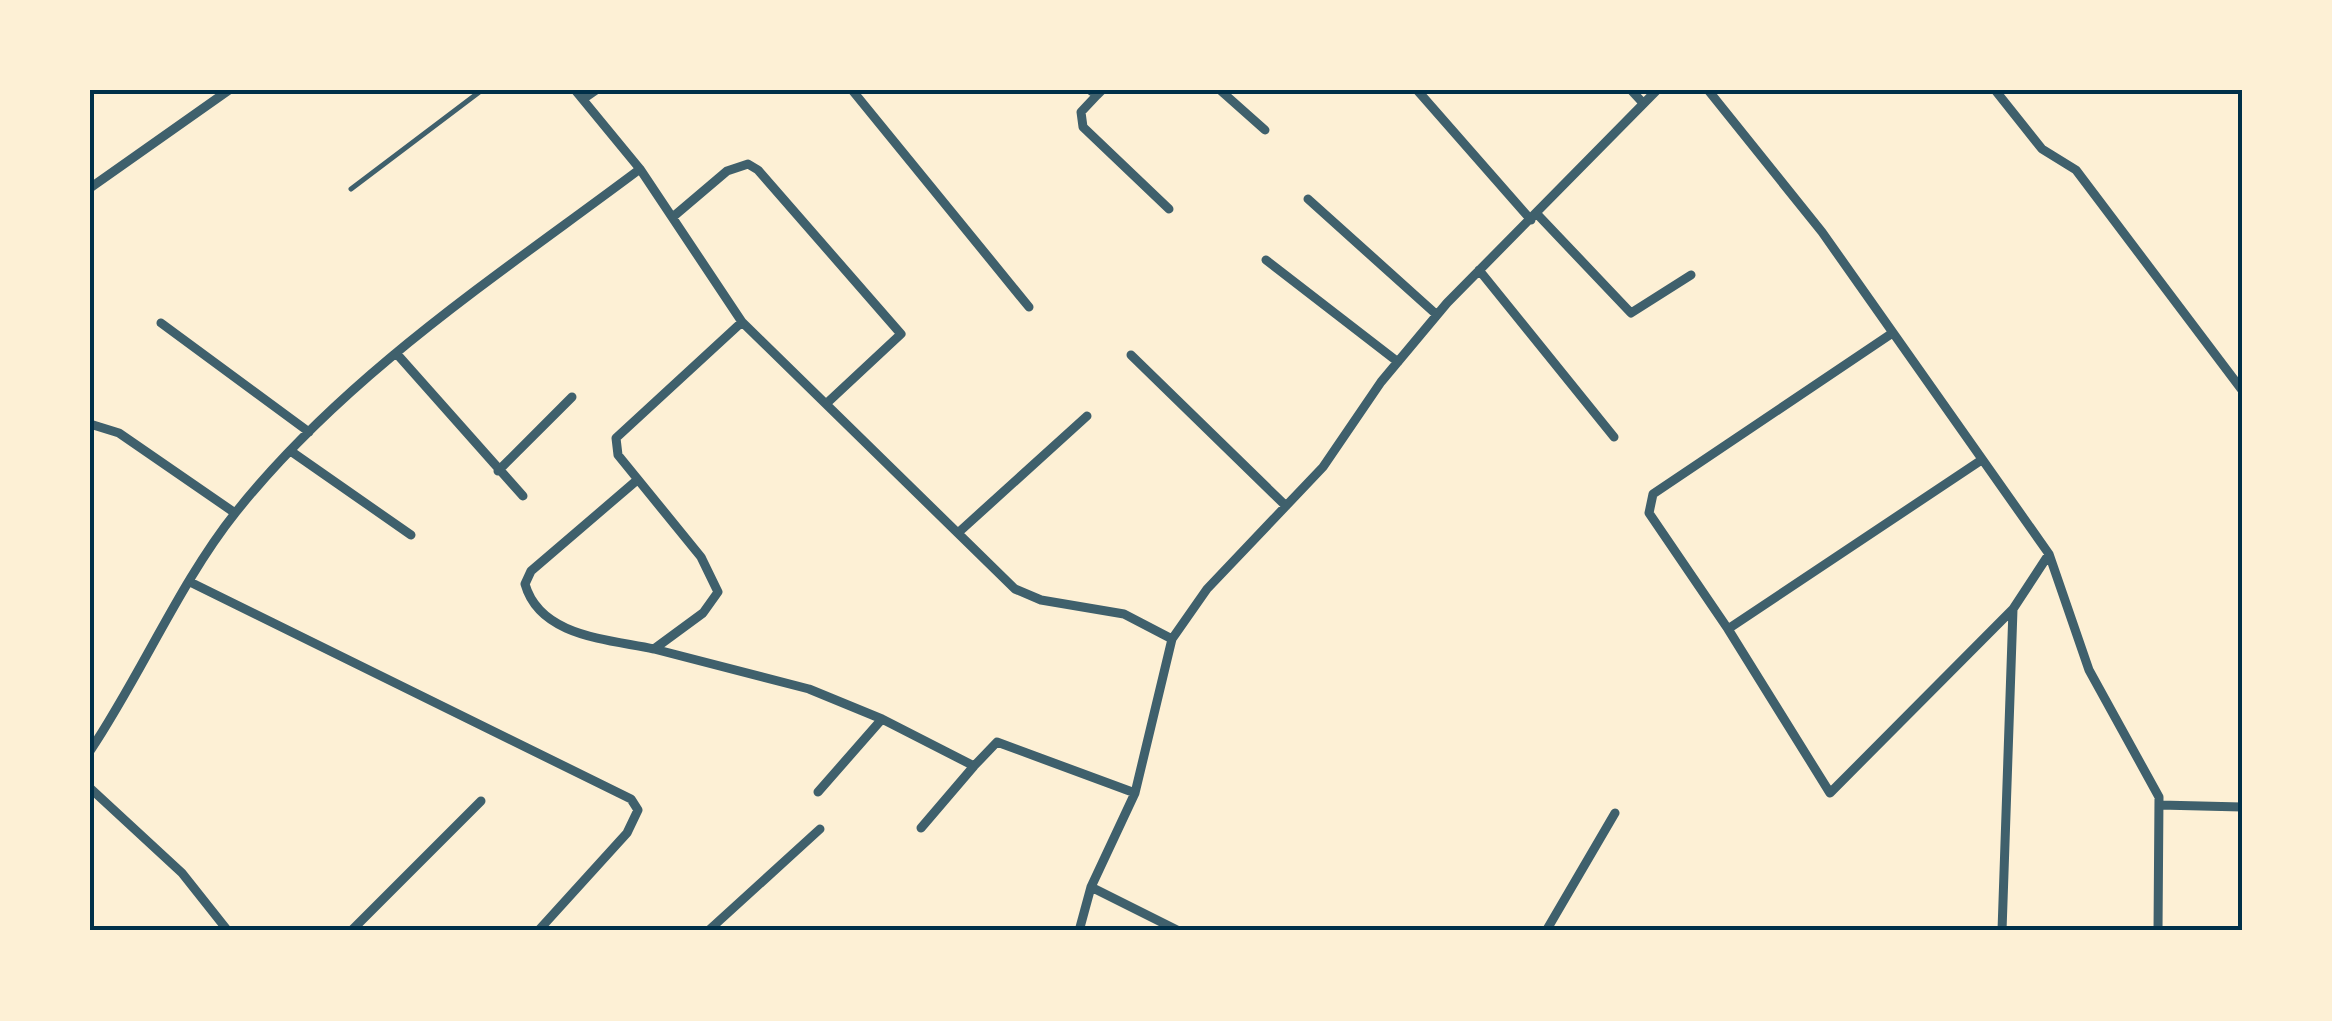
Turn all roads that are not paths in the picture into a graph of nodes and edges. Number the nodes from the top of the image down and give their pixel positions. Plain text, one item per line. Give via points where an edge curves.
1 (229, 90) edge
2 (482, 90) edge
3 (576, 90) edge
4 (596, 90) edge
5 (852, 90) edge
6 (1220, 90) edge
7 (1417, 90) edge
8 (1632, 90) edge
9 (1658, 90) edge
10 (1708, 90) edge
11 (1995, 90) edge
12 (1096, 92) edge
13 (583, 99) junction
14 (1644, 103) junction
15 (1264, 130) dead end
16 (640, 169) junction
17 (90, 188) edge
18 (351, 189) dead end
19 (1308, 199) dead end
20 (1170, 209) dead end
21 (674, 216) junction
22 (1534, 217) junction
23 (1266, 260) dead end
24 (1479, 270) junction
25 (1691, 275) dead end
26 (1029, 306) dead end
27 (1437, 315) junction
28 (742, 322) junction
29 (161, 323) dead end
30 (1891, 334) junction
31 (396, 352) junction
32 (1130, 355) dead end
33 (1398, 362) junction
34 (2242, 390) edge
35 (572, 397) dead end
36 (827, 402) junction
37 (1087, 416) dead end
38 (90, 424) edge
39 (309, 432) junction
40 (1614, 437) dead end
41 (292, 452) junction
42 (1980, 461) junction
43 (498, 471) junction
44 (636, 481) junction
45 (523, 496) dead end
46 (1286, 506) junction
47 (235, 513) junction
48 (959, 532) junction
49 (411, 535) dead end
50 (2050, 554) junction
51 (192, 582) junction
52 (2013, 609) junction
53 (1728, 629) junction
54 (1172, 639) junction
55 (654, 648) junction
56 (882, 719) junction
57 (90, 751) edge
58 (974, 766) junction
59 (90, 788) edge
60 (818, 792) dead end
61 (1135, 793) junction
62 (481, 801) dead end
63 (2160, 805) junction
64 (2242, 807) edge
65 (1615, 813) dead end
66 (921, 828) dead end
67 (820, 830) dead end
68 (1091, 887) junction
69 (228, 931) edge
70 (351, 931) edge
71 (538, 931) edge
72 (708, 931) edge
73 (1080, 931) edge
74 (1179, 931) edge
75 (1546, 931) edge
76 (2002, 931) edge
77 (2158, 931) edge

1 - 17 street
2 - 18 lane
3 - 13 street
4 - 13 street
5 - 26 street
6 - 15 street
7 - 22 street
8 - 14 street
9 - 14 street
10 - 30 street via 1810,216
11 - 34 street via 2042,149 2076,170
12 - 20 street via 1080,112 1083,127
13 - 16 street
14 - 22 street
16 - 21 street
16 - 31 street
19 - 27 street
21 - 28 street
21 - 36 street via 727,172 748,164 902,334
22 - 24 street
22 - 25 street via 1631,314
23 - 33 street
24 - 27 street
24 - 40 street
27 - 33 street
28 - 36 street
28 - 44 street via 622,429 615,448
29 - 39 street
30 - 42 street
30 - 53 street via 1653,494 1649,513
31 - 39 street
31 - 43 street
32 - 46 street
33 - 46 street via 1323,467
35 - 43 street
36 - 48 street
37 - 48 street
38 - 47 street via 119,434
39 - 41 street
41 - 47 street
41 - 49 street
42 - 50 street
42 - 53 street
43 - 45 street
44 - 55 street via 701,557 718,592 703,613
44 - 55 street via 531,571 526,584 537,611 566,628
46 - 54 street via 1207,589
47 - 51 street
48 - 54 street via 1025,596 1124,614
50 - 52 street
50 - 63 street via 2089,670
51 - 57 street
51 - 71 street via 631,799 636,821
52 - 53 street via 1830,793
52 - 76 street
54 - 61 street
55 - 56 street via 809,690
56 - 58 street
56 - 60 street
58 - 61 street via 997,742
58 - 66 street
59 - 69 street via 182,873
61 - 68 street
62 - 70 street
63 - 64 street
63 - 77 street
65 - 75 street
67 - 72 street
68 - 73 street
68 - 74 street

